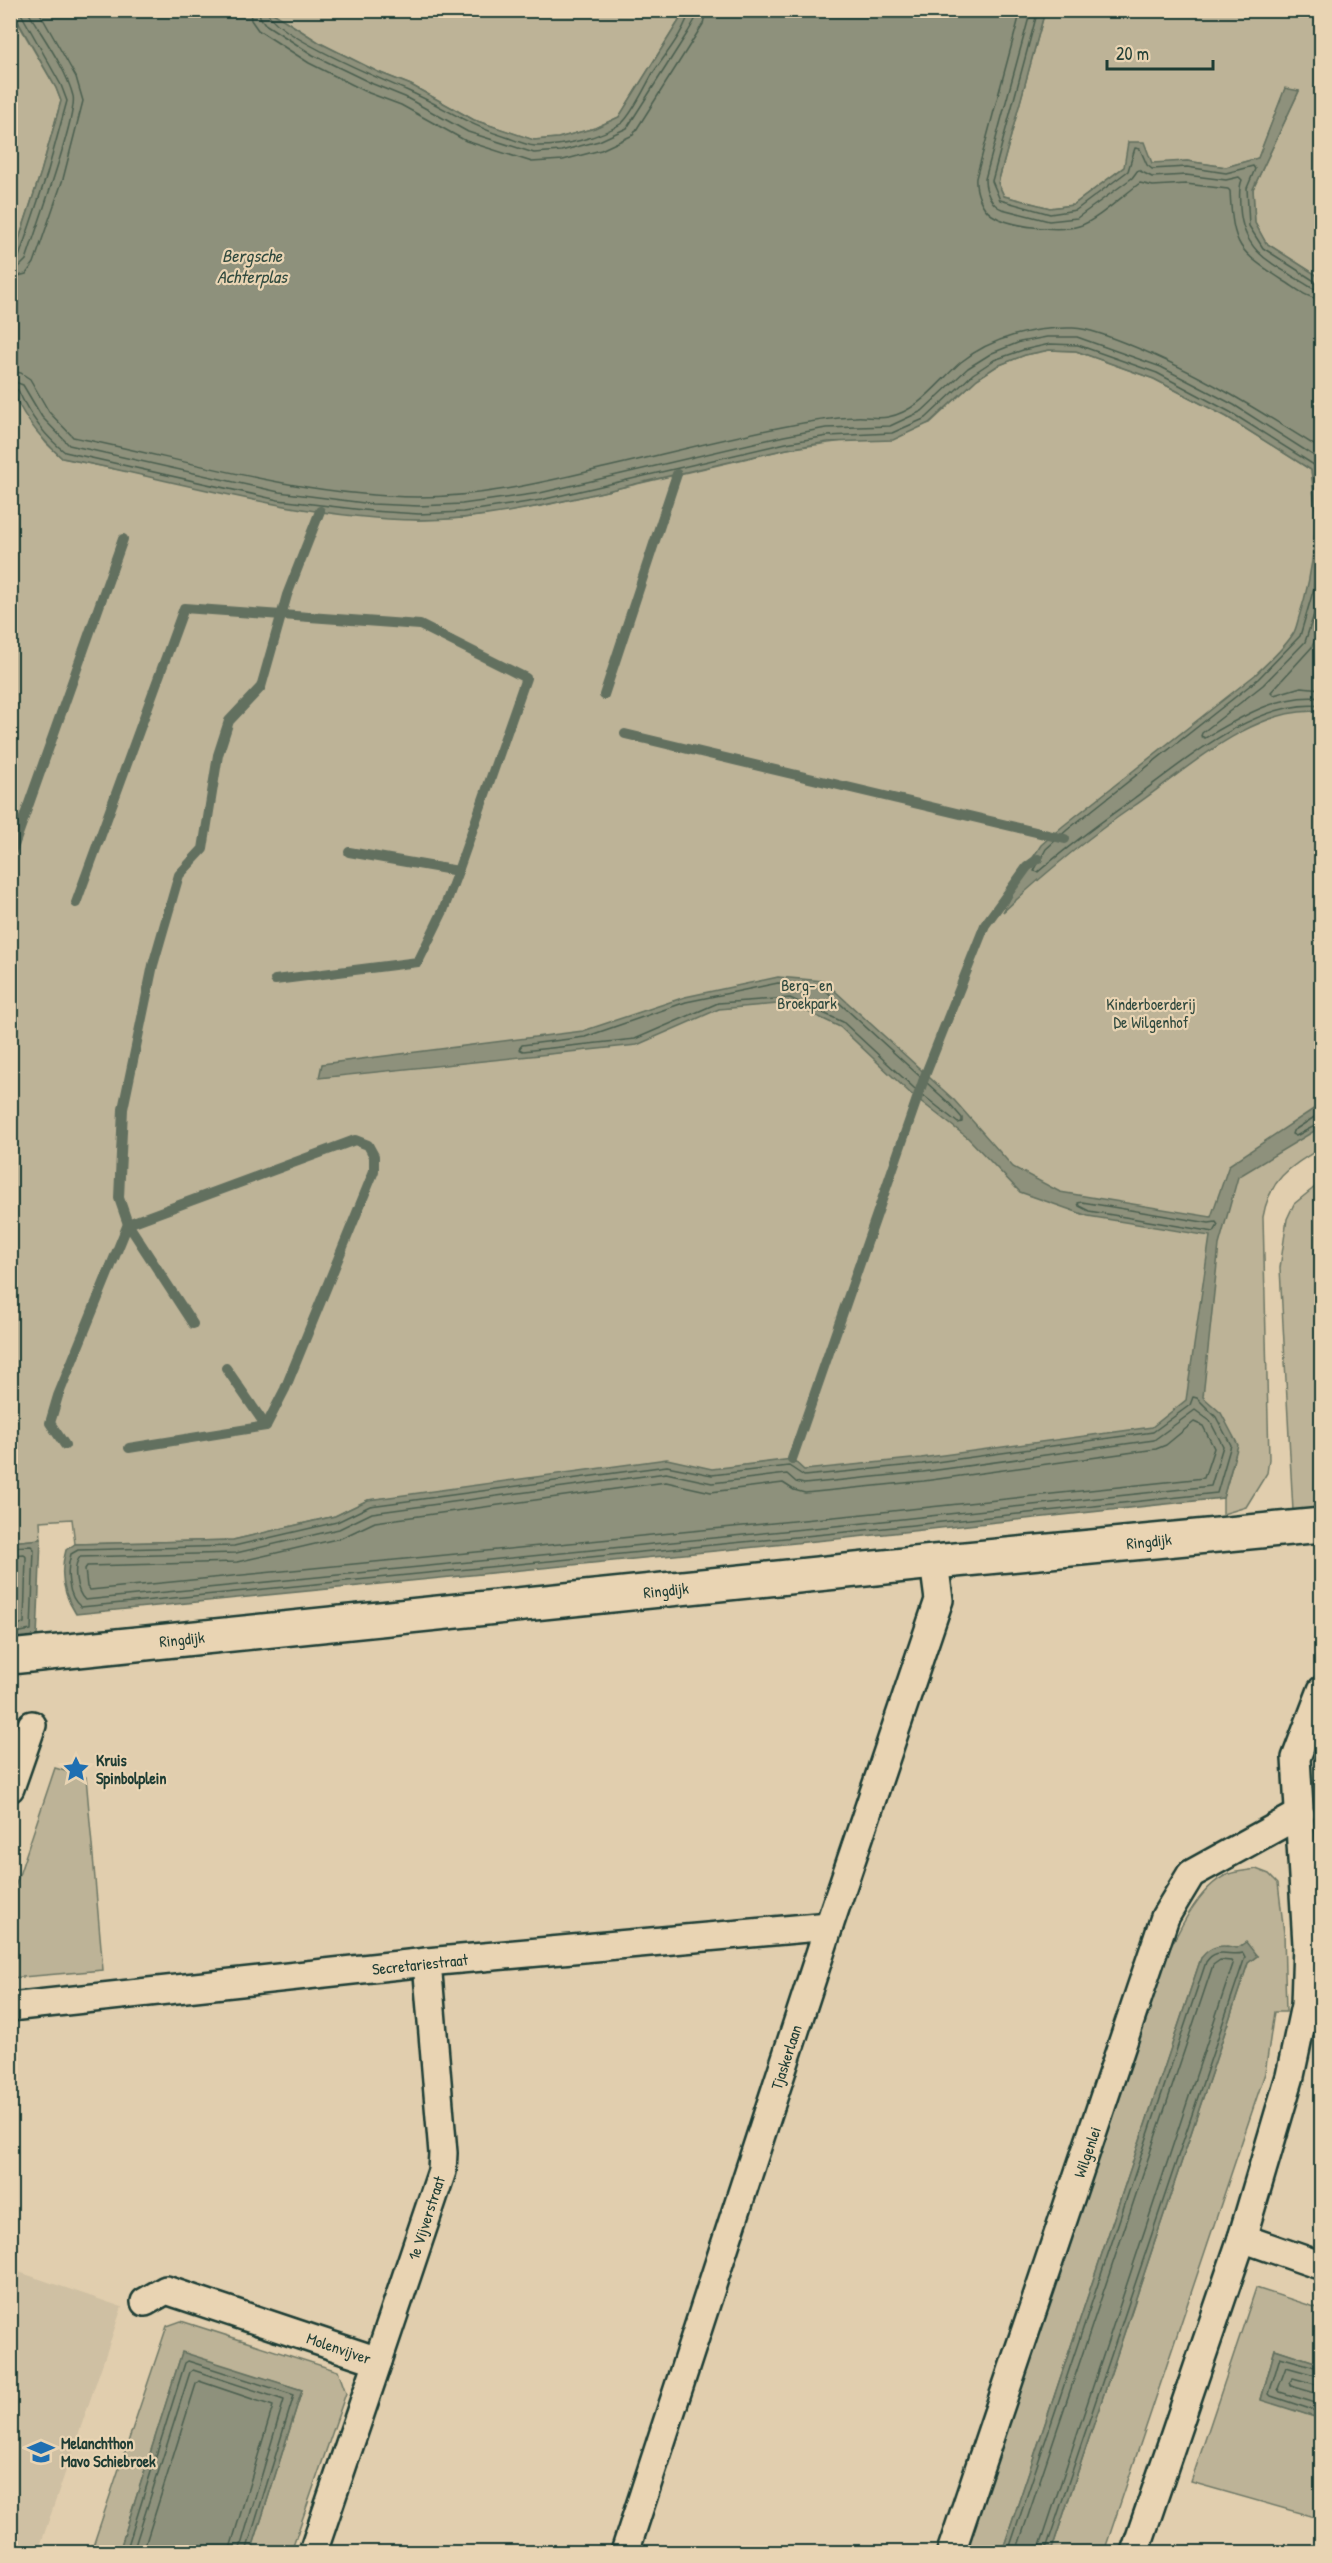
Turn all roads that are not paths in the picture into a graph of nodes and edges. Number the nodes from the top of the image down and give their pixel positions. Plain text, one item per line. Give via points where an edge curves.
1 (1322, 1525) edge
2 (934, 1562) junction
3 (10, 1657) edge
4 (1318, 1701) edge
5 (32, 1725) dead end
6 (10, 1788) edge
7 (1300, 1814) junction
8 (829, 1926) junction
9 (427, 1962) junction
10 (10, 2007) edge
11 (1242, 2238) junction
12 (1322, 2266) edge
13 (145, 2302) dead end
14 (378, 2361) junction
15 (313, 2553) edge
16 (625, 2553) edge
17 (951, 2553) edge
18 (1135, 2553) edge

1 - 2 street, Ringdijk
2 - 3 street, Ringdijk
2 - 8 street, Tjaskerlaan via 939,1600
4 - 7 street via 1296,1758
5 - 6 street
7 - 11 street via 1308,1944 1305,2005 1290,2076
7 - 17 street, Wilgenlei via 1191,1874 1165,1917
8 - 9 street, Secretariestraat
8 - 16 street, Tjaskerlaan
9 - 10 street, Secretariestraat
9 - 14 street, 1e Vijverstraat via 442,2171
11 - 12 street
11 - 18 street
13 - 14 street, Molenvijver via 166,2290
14 - 15 street, Molenvijver

